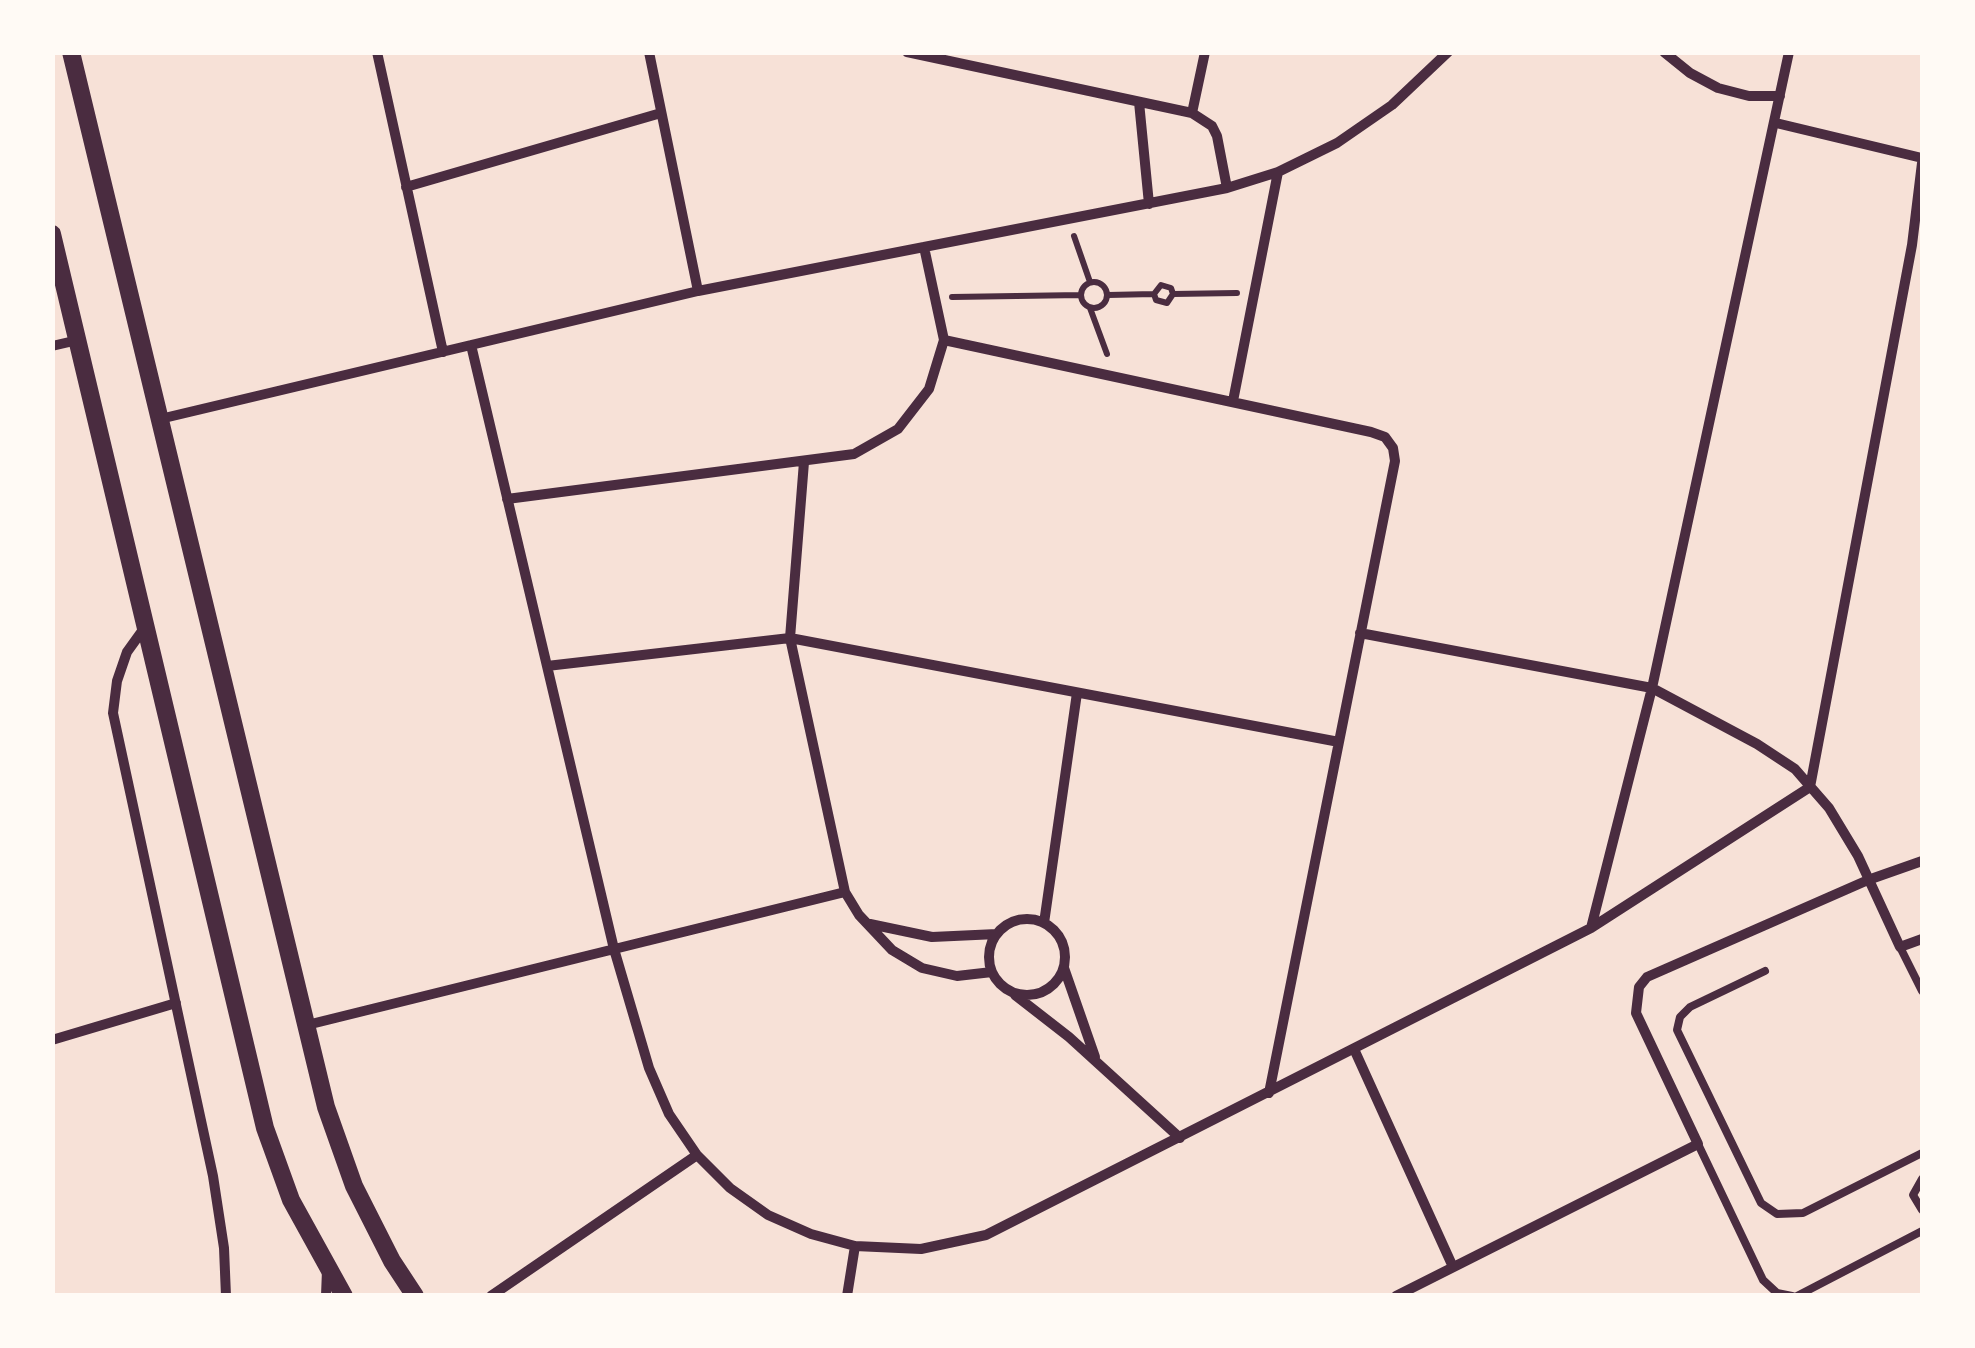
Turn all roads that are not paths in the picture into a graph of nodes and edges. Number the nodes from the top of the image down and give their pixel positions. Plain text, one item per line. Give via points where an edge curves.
1 (71, 52) edge
2 (378, 52) edge
3 (649, 52) edge
4 (906, 52) edge
5 (1205, 52) edge
6 (1448, 52) edge
7 (1664, 52) edge
8 (1789, 52) edge
9 (958, 58) edge
10 (1780, 96) junction
11 (1139, 102) junction
12 (661, 113) junction
13 (1192, 113) junction
14 (1776, 122) junction
15 (1922, 161) edge
16 (1278, 172) junction
17 (406, 187) junction
18 (1227, 188) junction
19 (1149, 204) junction
20 (52, 234) edge
21 (1917, 246) edge
22 (924, 247) junction
23 (698, 291) junction
24 (78, 340) junction
25 (944, 340) junction
26 (471, 345) junction
27 (52, 346) edge
28 (443, 352) junction
29 (1232, 401) junction
30 (160, 419) junction
31 (804, 462) junction
32 (507, 499) junction
33 (146, 626) junction
34 (1360, 633) junction
35 (790, 638) junction
36 (547, 666) junction
37 (1652, 688) junction
38 (1077, 692) junction
39 (1339, 742) junction
40 (1810, 787) junction
41 (1922, 860) edge
42 (1868, 880) junction
43 (846, 892) junction
44 (1044, 923) junction
45 (869, 924) junction
46 (1592, 928) junction
47 (997, 934) junction
48 (1922, 939) edge
49 (1900, 947) junction
50 (614, 949) junction
51 (1064, 968) junction
52 (1765, 970) dead end
53 (992, 972) junction
54 (1010, 991) junction
55 (1922, 991) edge
56 (176, 1003) junction
57 (308, 1026) junction
58 (52, 1040) edge
59 (1354, 1049) junction
60 (1097, 1062) junction
61 (1270, 1093) junction
62 (1180, 1138) junction
63 (1698, 1144) junction
64 (1922, 1152) edge
65 (697, 1156) junction
66 (1922, 1179) edge
67 (1922, 1210) edge
68 (1922, 1230) edge
69 (855, 1246) junction
70 (1453, 1267) junction
71 (326, 1269) junction
72 (1424, 1281) junction
73 (226, 1296) edge
74 (326, 1296) edge
75 (344, 1296) edge
76 (415, 1296) edge
77 (490, 1296) edge
78 (847, 1296) edge
79 (1396, 1296) edge
80 (1432, 1296) edge
81 (1794, 1296) edge

1 - 30 street
2 - 17 street
3 - 12 street
4 - 9 street
5 - 13 street
6 - 16 street via 1392,105
7 - 10 street via 1718,88
8 - 10 street
9 - 11 street
10 - 14 street
11 - 13 street
11 - 19 street
12 - 17 street
12 - 23 street
13 - 18 street via 1218,136
14 - 15 street
14 - 37 street
15 - 21 street
16 - 18 street
16 - 29 street
17 - 28 street
18 - 19 street
19 - 22 street
20 - 24 street
21 - 40 street
22 - 23 street
22 - 25 street
23 - 26 street
24 - 27 street
24 - 33 street
25 - 29 street
25 - 31 street via 929,388 898,429 854,454
26 - 28 street
26 - 32 street
28 - 30 street
29 - 34 street via 1372,432 1393,448
30 - 57 street
31 - 32 street
31 - 35 street
32 - 36 street
33 - 56 street via 127,652 113,713
33 - 71 street via 266,1128 291,1200
34 - 37 street
34 - 39 street
35 - 36 street
35 - 38 street
35 - 43 street
36 - 50 street
37 - 40 street via 1777,754
37 - 46 street
38 - 39 street
38 - 44 street
39 - 61 street
40 - 42 street via 1845,832
40 - 46 street
41 - 42 street
42 - 49 street
42 - 63 street via 1646,976 1638,987 1636,1013
43 - 45 street
43 - 50 street
44 - 47 street via 1018,920
44 - 51 street via 1062,942
45 - 47 street via 932,936
45 - 53 street via 892,950 922,968 957,976
46 - 59 street
47 - 53 street
48 - 49 street
49 - 55 lane
50 - 57 street
50 - 65 street via 649,1068
51 - 54 street via 1036,994
51 - 60 street
52 - 64 lane via 1690,1007 1677,1030 1761,1203 1777,1214 1804,1213
53 - 54 street
54 - 60 street
56 - 58 street
56 - 73 street via 213,1176
57 - 76 street via 326,1107 354,1186
59 - 61 street
59 - 70 street
60 - 62 street
61 - 62 street
62 - 69 street via 986,1236 921,1249
63 - 70 street
63 - 81 lane via 1763,1280 1777,1293
65 - 69 street via 768,1215
65 - 77 street
66 - 67 lane via 1914,1195
68 - 81 lane
69 - 78 street
70 - 72 street
71 - 74 street
71 - 75 street
72 - 79 street
72 - 80 street

